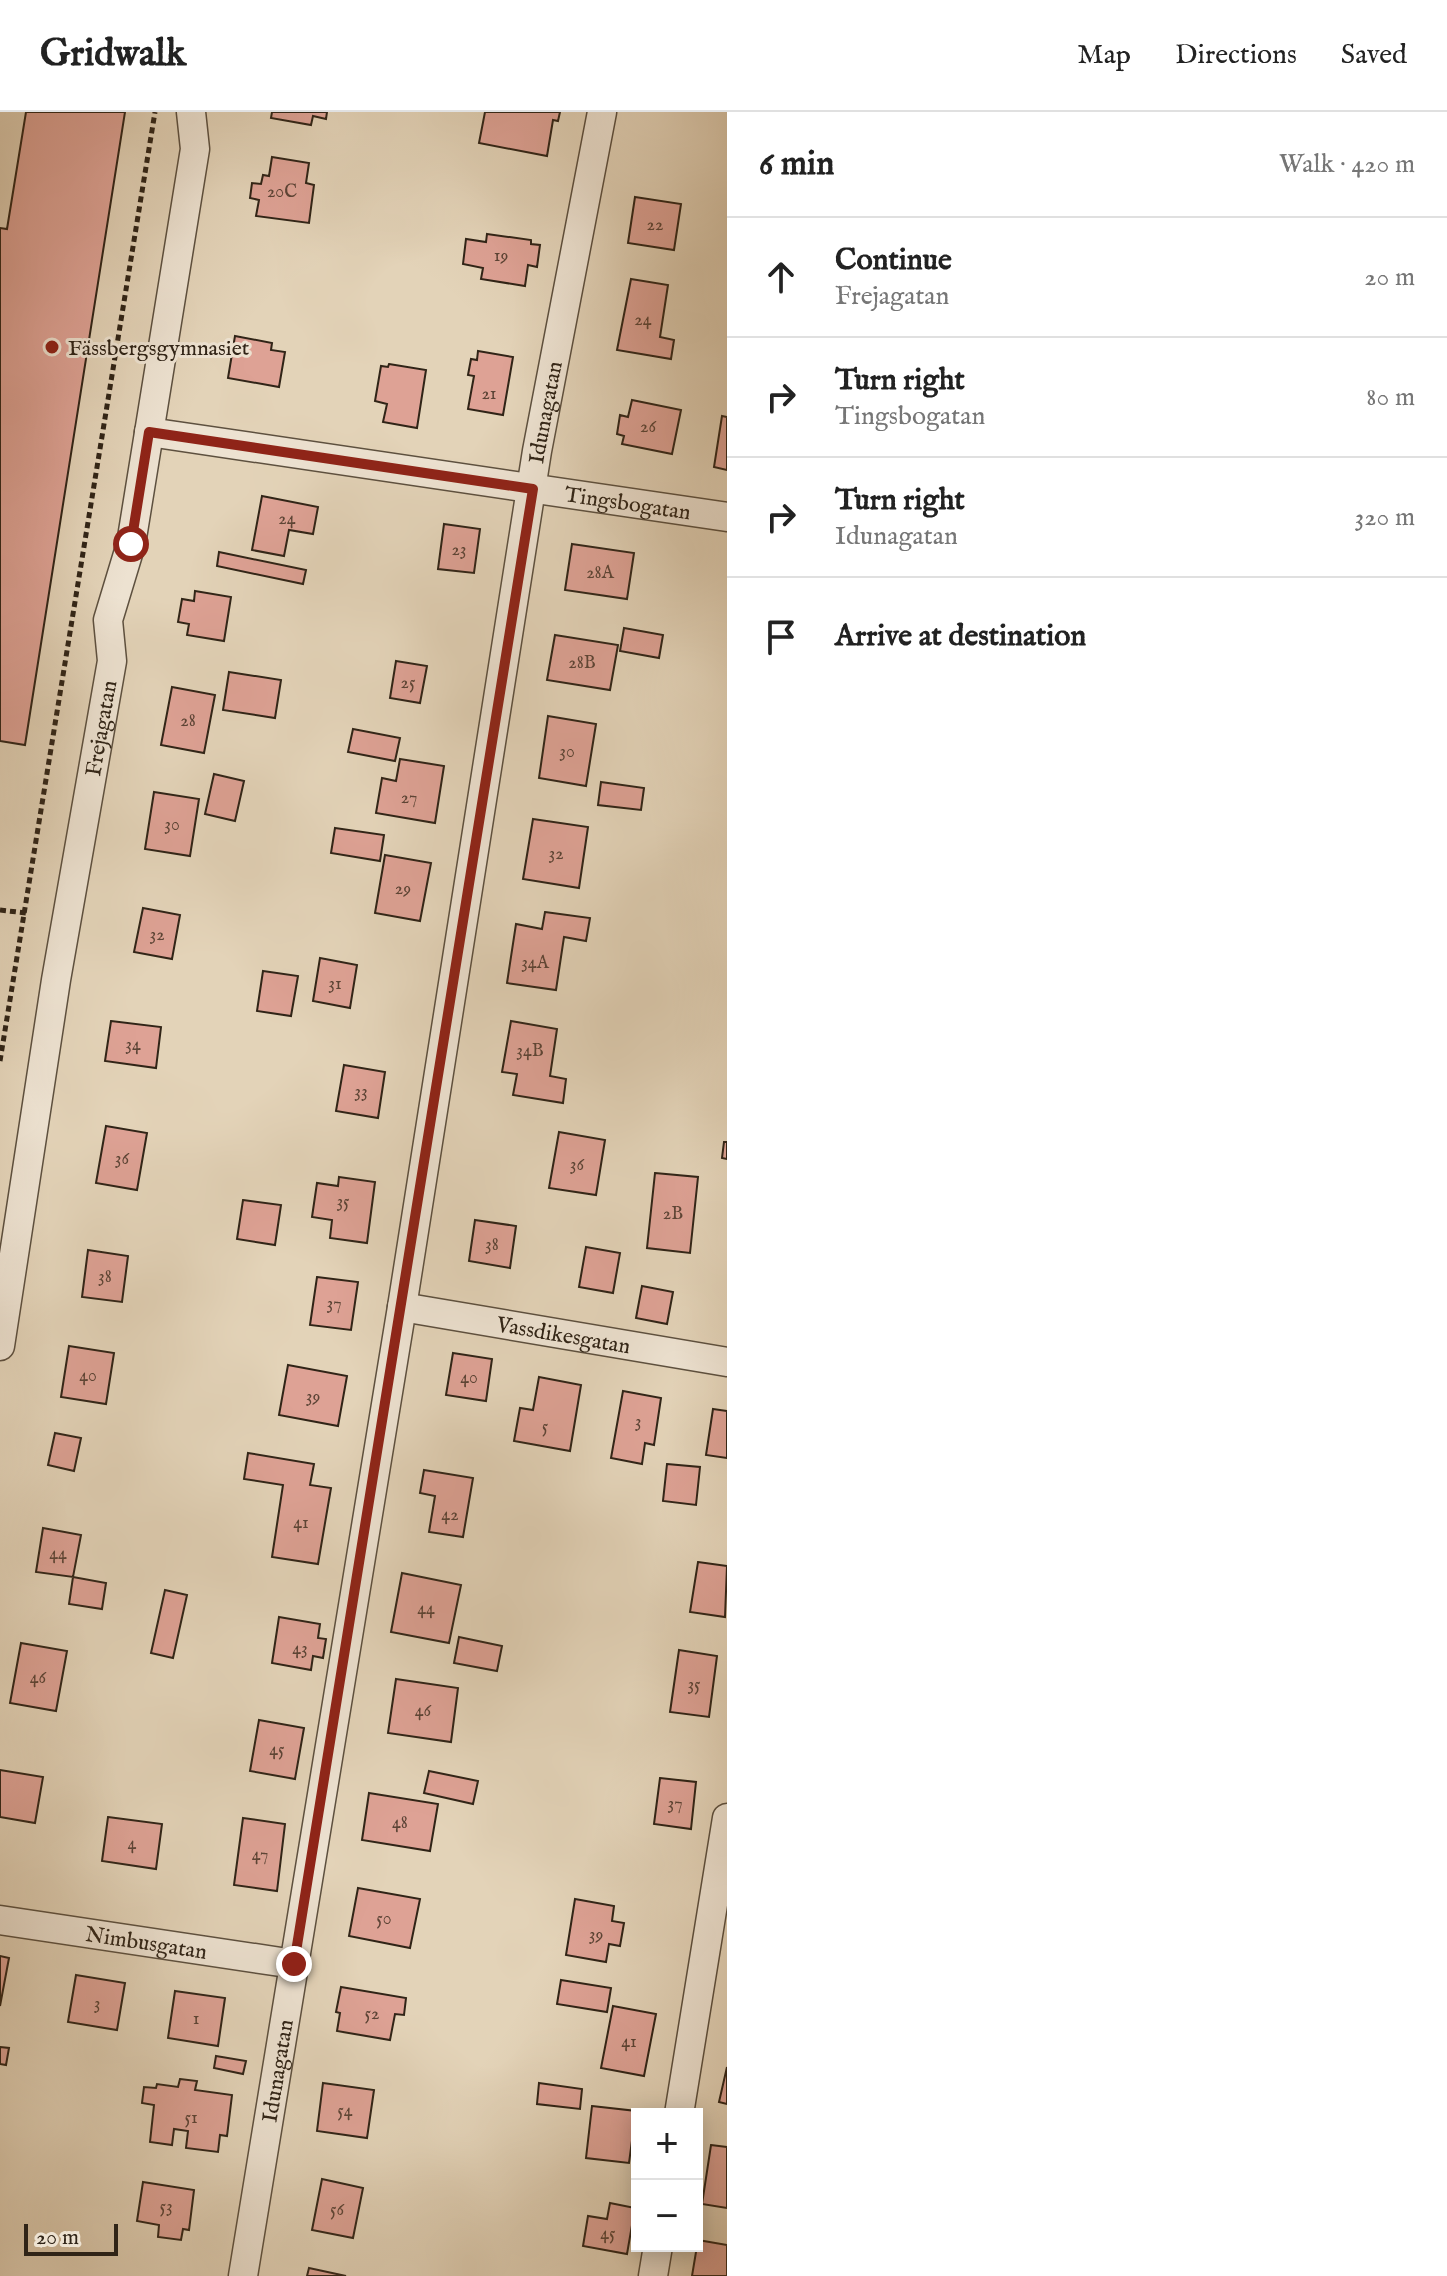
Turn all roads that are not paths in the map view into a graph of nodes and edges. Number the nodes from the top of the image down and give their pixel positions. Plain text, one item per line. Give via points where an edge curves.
1 (191, 112) edge
2 (602, 112) edge
3 (149, 432) junction
4 (533, 489) junction
5 (727, 517) edge
6 (402, 1307) junction
7 (0, 1346) edge
8 (727, 1362) edge
9 (727, 1818) edge
10 (0, 1920) edge
11 (294, 1964) junction
12 (680, 2108) edge
13 (657, 2252) edge
14 (243, 2276) edge
15 (653, 2276) edge

1 - 3 street, Frejagatan via 195,149
2 - 4 street, Idunagatan
3 - 4 street, Tingsbogatan
3 - 7 street, Frejagatan via 131,544 108,620 112,661
4 - 5 street, Tingsbogatan
4 - 6 street, Idunagatan
6 - 8 street, Vassdikesgatan
6 - 11 street, Idunagatan
9 - 12 street
10 - 11 street, Nimbusgatan
11 - 14 street, Idunagatan
13 - 15 street

